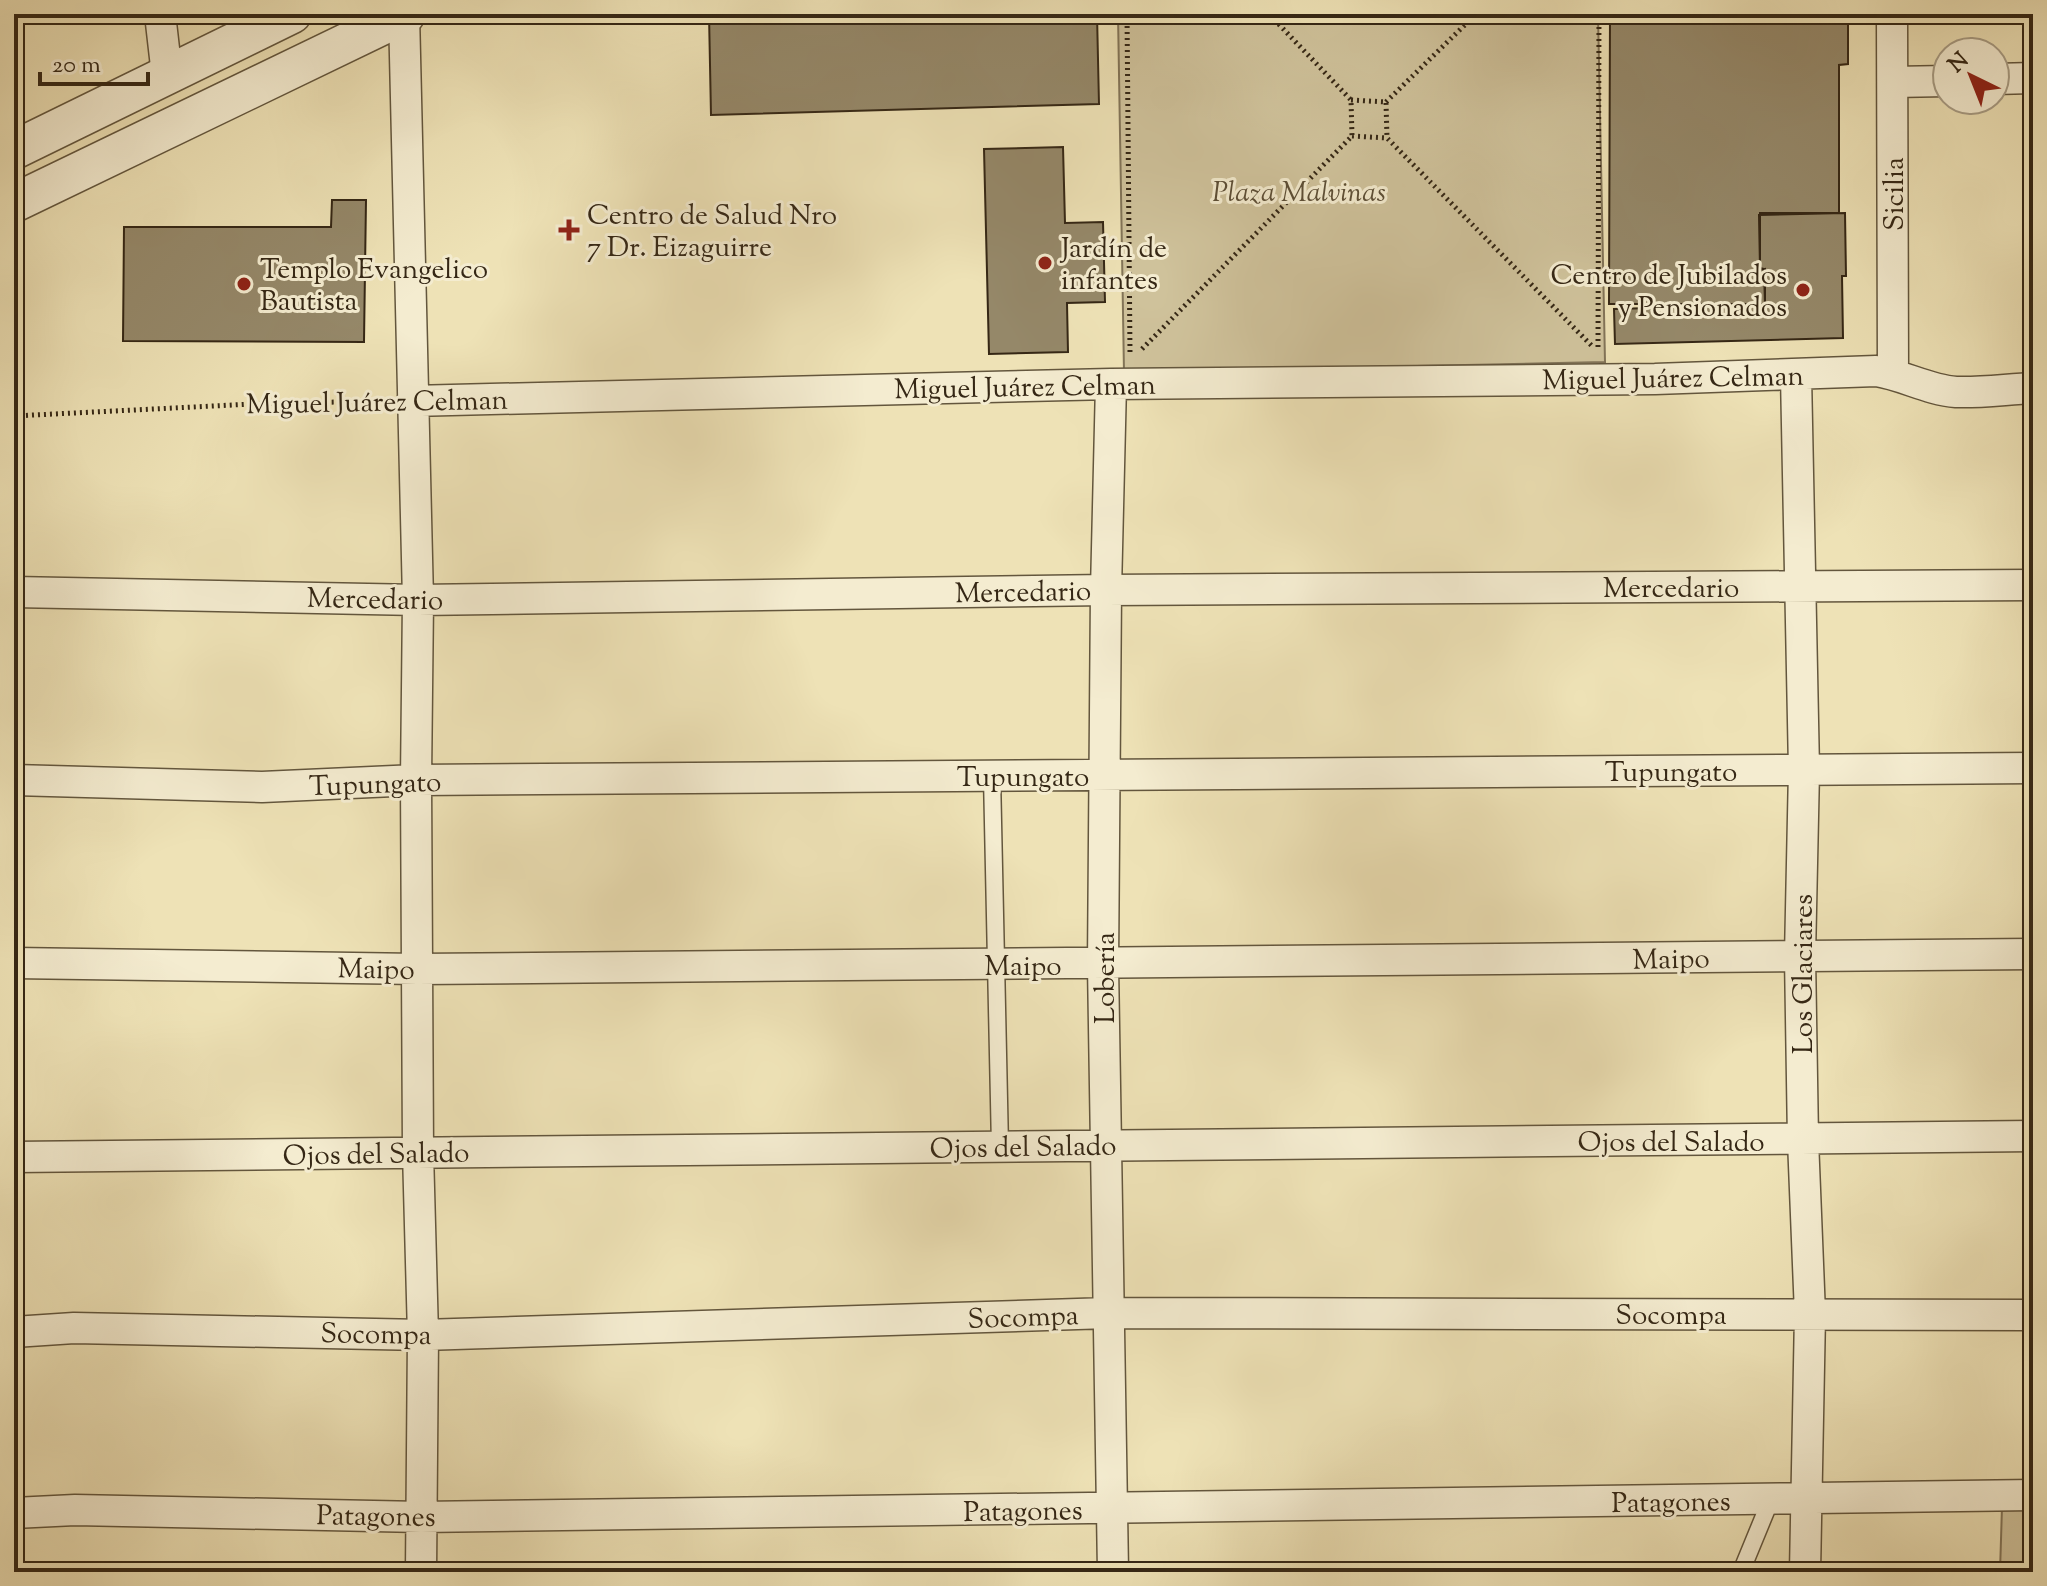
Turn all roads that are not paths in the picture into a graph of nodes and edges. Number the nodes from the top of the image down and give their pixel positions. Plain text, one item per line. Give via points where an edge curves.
1 (160, 14) edge
2 (292, 14) edge
3 (405, 14) edge
4 (1892, 14) edge
5 (167, 75) junction
6 (2033, 78) edge
7 (2011, 79) edge
8 (1931, 81) edge
9 (1893, 82) junction
10 (14, 150) edge
11 (14, 203) edge
12 (1893, 374) junction
13 (1796, 375) junction
14 (1111, 384) junction
15 (2033, 388) edge
16 (412, 401) junction
17 (2033, 585) edge
18 (1799, 587) junction
19 (1106, 590) junction
20 (14, 592) edge
21 (418, 600) junction
22 (2033, 768) edge
23 (1804, 770) junction
24 (992, 776) junction
25 (1106, 776) junction
26 (14, 780) edge
27 (416, 780) junction
28 (2033, 954) edge
29 (1800, 956) junction
30 (14, 963) edge
31 (996, 965) junction
32 (1103, 965) junction
33 (418, 969) junction
34 (2033, 1136) edge
35 (1803, 1140) junction
36 (1105, 1145) junction
37 (1000, 1147) junction
38 (418, 1152) junction
39 (14, 1157) edge
40 (1108, 1313) junction
41 (1810, 1314) junction
42 (2033, 1315) edge
43 (14, 1332) edge
44 (423, 1335) junction
45 (2033, 1495) edge
46 (1771, 1499) junction
47 (1806, 1499) junction
48 (1113, 1508) junction
49 (14, 1513) edge
50 (421, 1517) junction
51 (421, 1572) edge
52 (1113, 1572) edge
53 (1741, 1572) edge
54 (1805, 1572) edge

1 - 5 street
2 - 5 street
3 - 11 street
3 - 16 street
4 - 9 street, Sicilia
5 - 10 street
6 - 7 street
8 - 9 street
9 - 12 street, Sicilia
12 - 13 street, Miguel Juárez Celman
12 - 15 street, Miguel Juárez Celman via 1956,392
13 - 14 street, Miguel Juárez Celman
13 - 18 street, Los Glaciares
14 - 16 street, Miguel Juárez Celman
14 - 19 street, Lobería
16 - 21 street
17 - 18 street, Mercedario
18 - 19 street, Mercedario
18 - 23 street, Los Glaciares
19 - 21 street, Mercedario
19 - 25 street, Lobería
20 - 21 street, Mercedario
21 - 27 street
22 - 23 street, Tupungato
23 - 25 street, Tupungato
23 - 29 street, Los Glaciares
24 - 25 street, Tupungato
24 - 27 street, Tupungato
24 - 31 lane
25 - 32 street, Lobería
26 - 27 street, Tupungato via 262,787
27 - 33 street
28 - 29 street, Maipo
29 - 32 street, Maipo
29 - 35 street, Los Glaciares
30 - 33 street, Maipo
31 - 32 street, Maipo
31 - 33 street, Maipo
31 - 37 lane
32 - 36 street, Lobería
33 - 38 street
34 - 35 street, Ojos del Salado
35 - 36 street, Ojos del Salado
35 - 41 street, Los Glaciares
36 - 37 street, Ojos del Salado
36 - 40 street, Lobería
37 - 38 street, Ojos del Salado
38 - 39 street, Ojos del Salado
38 - 44 street
40 - 41 street, Socompa
40 - 44 street, Socompa
40 - 48 street, Lobería
41 - 42 street, Socompa
41 - 47 street, Los Glaciares
43 - 44 street, Socompa via 74,1328
44 - 50 street
45 - 47 street, Patagones
46 - 47 street, Patagones
46 - 48 street, Patagones
46 - 53 lane
47 - 54 street, Los Glaciares
48 - 50 street, Patagones
48 - 52 street, Lobería
49 - 50 street, Patagones
50 - 51 street

